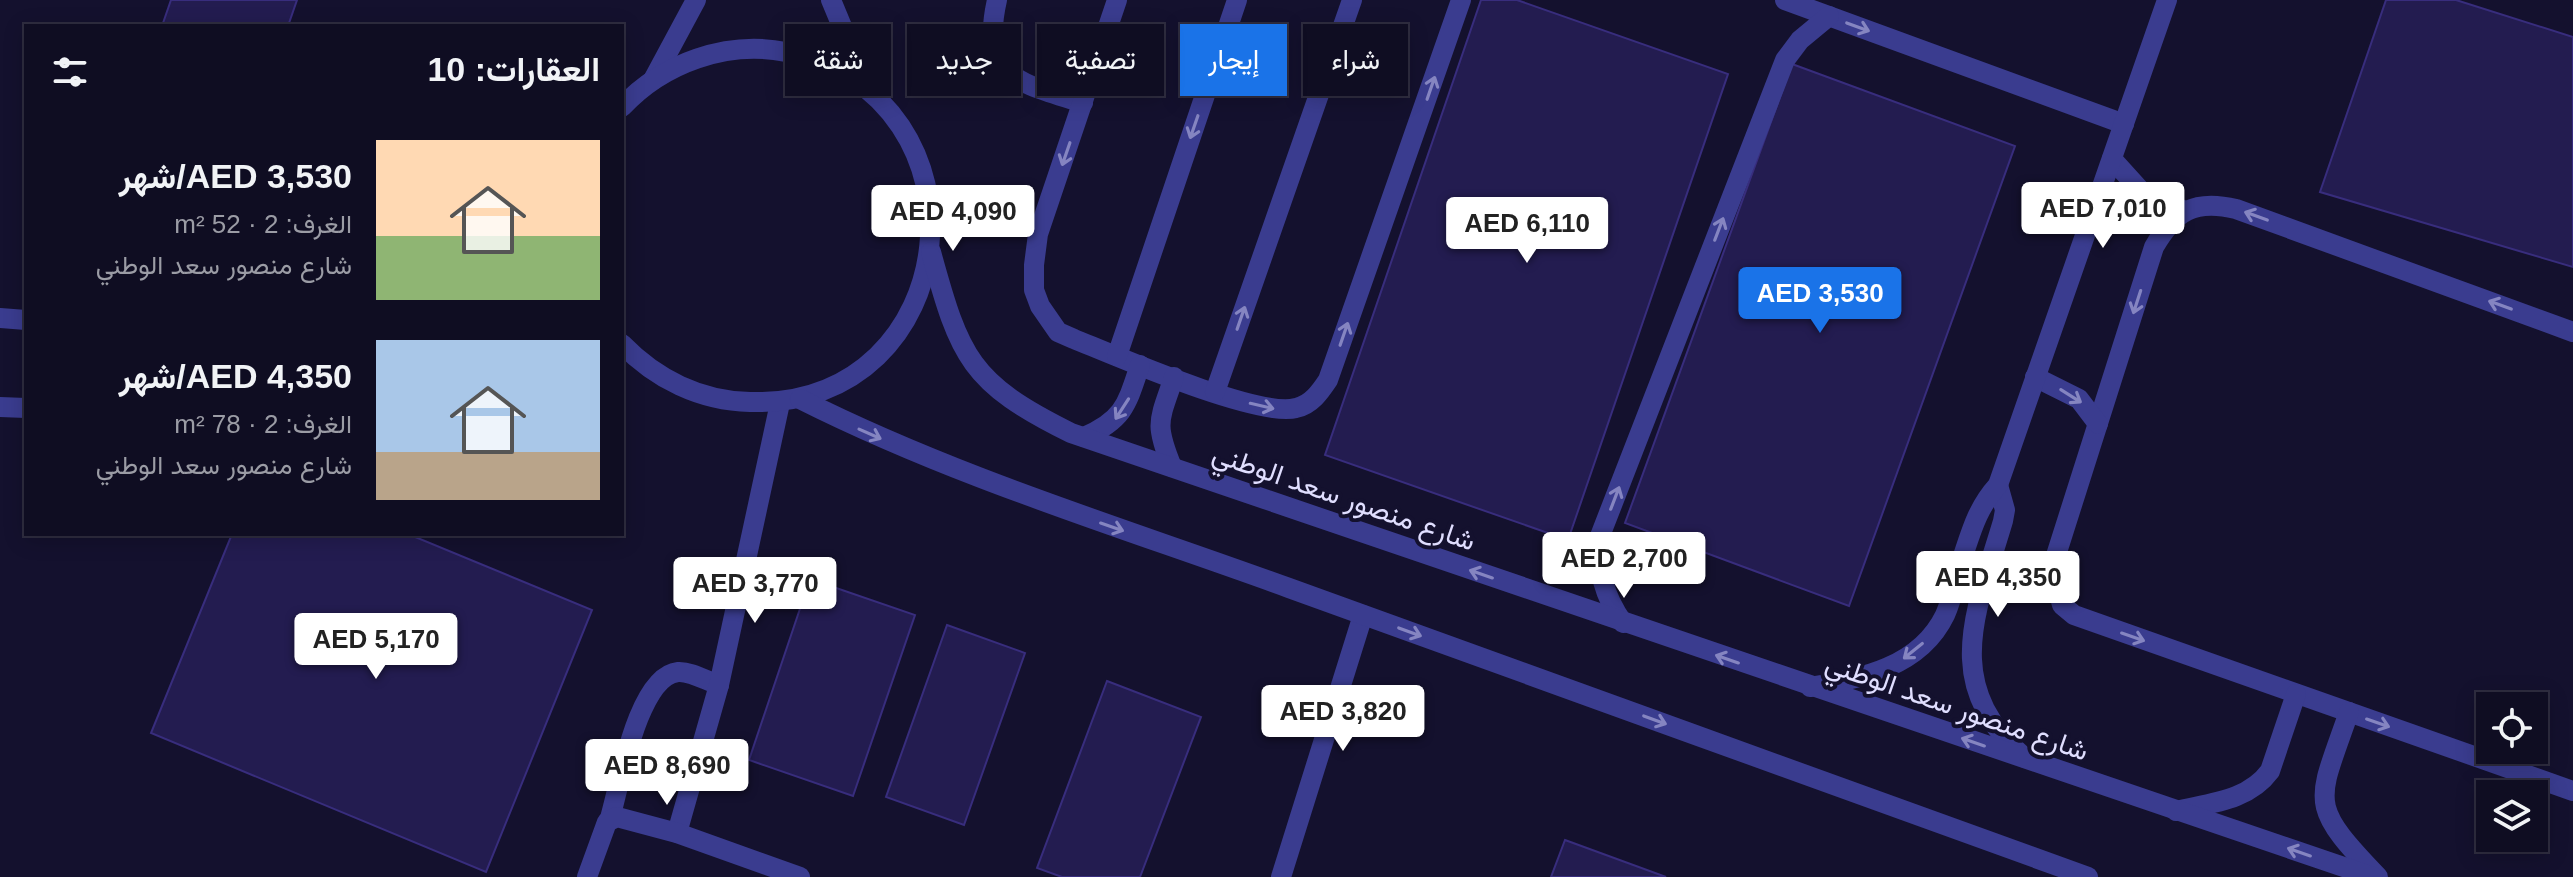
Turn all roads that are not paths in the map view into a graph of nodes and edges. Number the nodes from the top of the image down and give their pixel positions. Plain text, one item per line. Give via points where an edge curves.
1 (696, 0) edge
2 (831, 0) edge
3 (997, 0) edge
4 (1117, 0) edge
5 (1237, 0) edge
6 (1352, 0) edge
7 (1461, 0) edge
8 (1785, 0) edge
9 (2167, 0) edge
10 (1829, 16) junction
11 (841, 24) edge
12 (785, 52) edge
13 (653, 80) junction
14 (874, 96) edge
15 (1083, 103) junction
16 (624, 105) edge
17 (2124, 124) junction
18 (2112, 159) junction
19 (2185, 211) junction
20 (931, 252) junction
21 (0, 318) edge
22 (24, 320) edge
23 (2573, 332) edge
24 (624, 347) edge
25 (1117, 356) junction
26 (1140, 365) junction
27 (1174, 377) junction
28 (2035, 377) junction
29 (1215, 392) junction
30 (790, 401) junction
31 (0, 407) edge
32 (24, 408) edge
33 (2098, 424) junction
34 (1084, 437) junction
35 (1172, 467) junction
36 (1998, 485) junction
37 (1363, 615) junction
38 (1623, 623) junction
39 (719, 685) junction
40 (1810, 687) junction
41 (2296, 694) junction
42 (2349, 712) junction
43 (2030, 762) junction
44 (2573, 791) edge
45 (2176, 811) junction
46 (610, 818) junction
47 (677, 833) junction
48 (587, 877) edge
49 (800, 877) edge
50 (1281, 877) edge
51 (2088, 877) edge
52 (2375, 877) edge

1 - 13 street
2 - 11 street
3 - 15 street via 993,39 1011,78
4 - 15 street
5 -> 25 street
29 -> 6 street
29 -> 7 street via 1263,407 1297,408 1328,380
8 - 10 street
9 - 17 street
10 -> 17 street
38 -> 10 street via 1604,589 1600,536 1785,60
12 - 13 street via 762,47 704,54
13 - 16 street
14 - 20 street via 908,135 929,191
15 -> 25 street via 1038,234 1034,290 1058,332
17 - 18 street
18 - 19 street via 2141,191
18 - 28 street
23 -> 19 street via 2236,209 2212,203
19 -> 33 street via 2168,224 2154,247
20 - 30 street via 916,302 888,346 848,379
20 - 34 street, شارع منصور سعد الوطني via 946,308 968,359 992,387 1028,412
21 - 22 street
24 - 30 street via 668,382 695,392 723,401
25 - 26 street
26 - 27 street
26 -> 34 street via 1122,413
27 - 29 street
27 - 35 street via 1158,423
28 -> 33 street via 2079,399
28 - 36 street
30 -> 37 street via 1011,492
30 - 39 street
31 - 32 street
33 -> 41 street via 2052,568 2062,605 2097,624
34 - 35 street, شارع منصور سعد الوطني
38 -> 35 street, شارع منصور سعد الوطني
36 -> 40 street via 1977,511 1945,614 1931,636 1894,665 1853,681
36 - 43 street via 2005,510 1970,638 1970,660 1993,725
37 - 50 street
37 -> 51 street
40 -> 38 street, شارع منصور سعد الوطني
39 - 46 street via 681,671 654,684 641,710
39 - 47 street
43 -> 40 street, شارع منصور سعد الوطني
41 - 42 street
41 - 45 street via 2263,781 2239,796
42 -> 44 street
42 - 52 street via 2322,796 2335,828
43 - 45 street, شارع منصور سعد الوطني
52 -> 45 street, شارع منصور سعد الوطني
46 - 47 street
46 - 48 street
47 - 49 street

